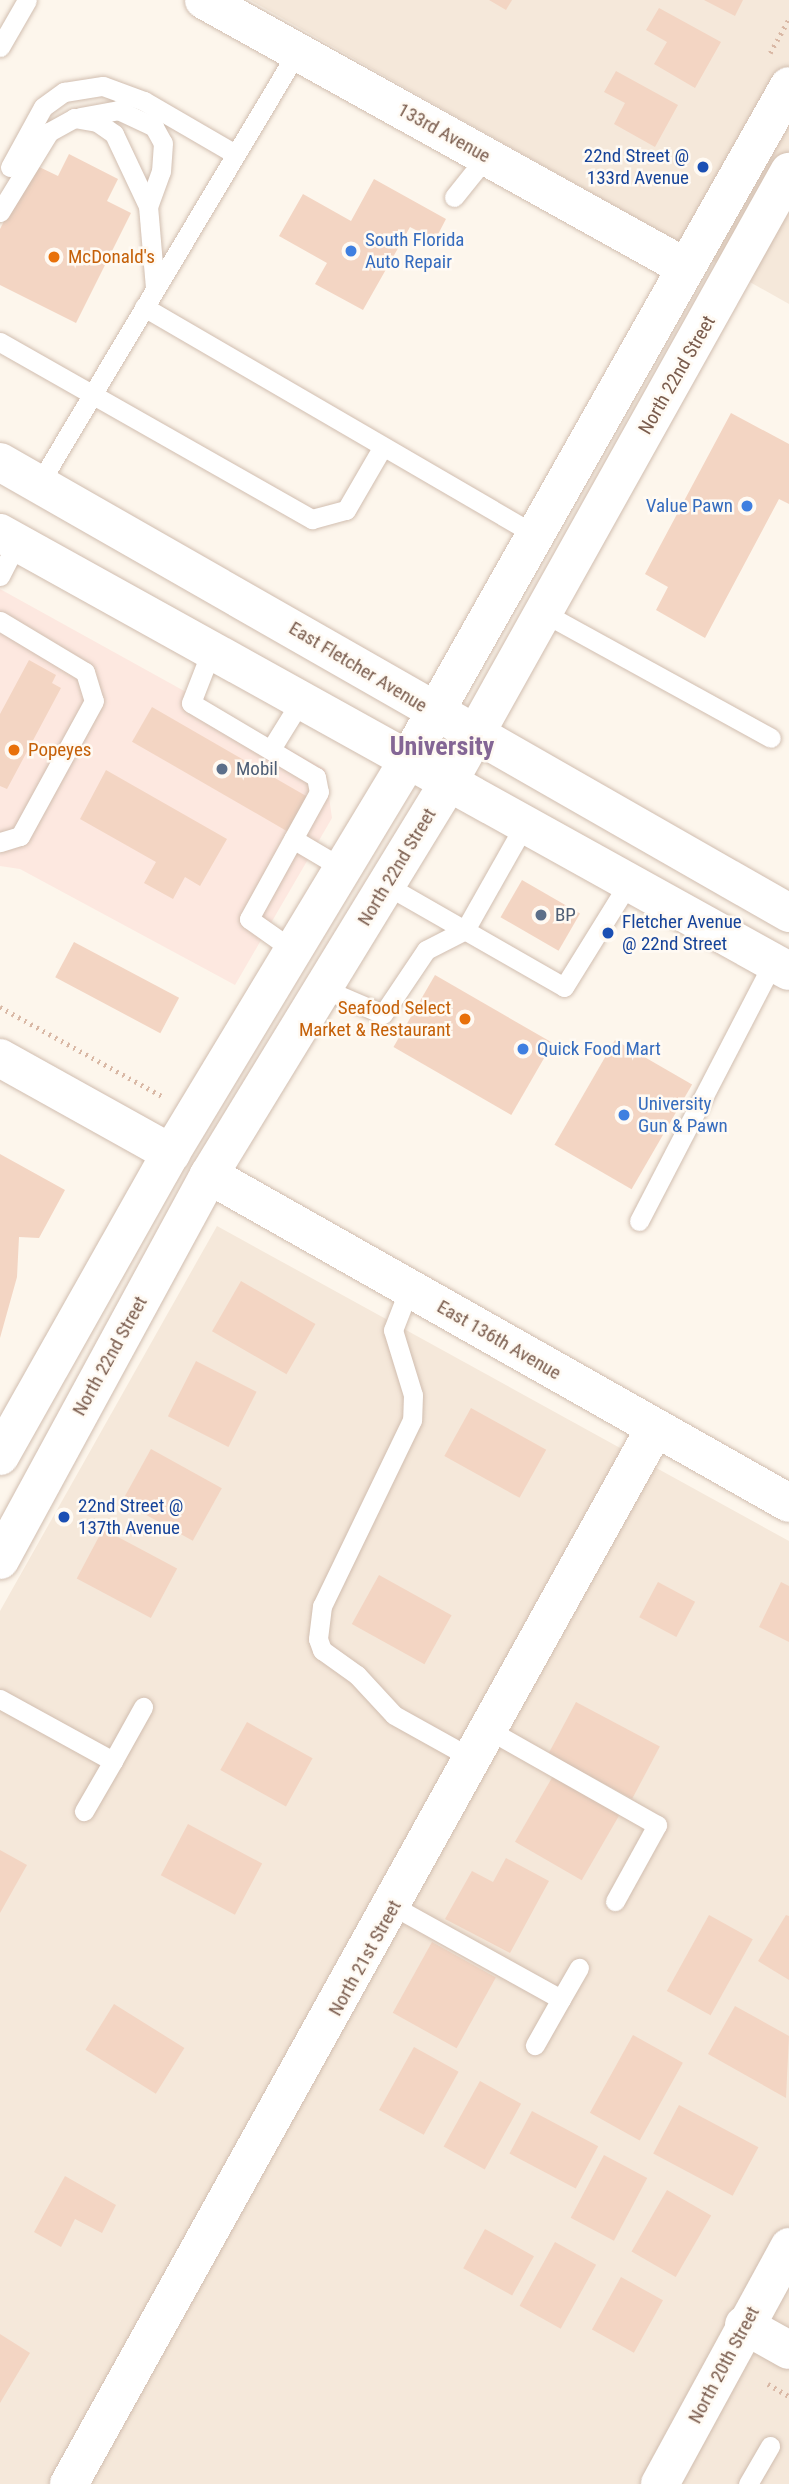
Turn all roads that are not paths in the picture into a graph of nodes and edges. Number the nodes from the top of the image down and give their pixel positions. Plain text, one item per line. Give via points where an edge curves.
1 (27, 0) edge
2 (204, 0) edge
3 (0, 47) edge
4 (297, 52) junction
5 (789, 86) edge
6 (74, 118) junction
7 (235, 153) junction
8 (486, 157) junction
9 (789, 172) edge
10 (0, 186) edge
11 (454, 197) dead end
12 (148, 206) junction
13 (0, 212) edge
14 (683, 267) junction
15 (155, 288) junction
16 (144, 307) junction
17 (0, 342) edge
18 (93, 393) junction
19 (382, 448) junction
20 (0, 462) edge
21 (39, 484) junction
22 (533, 533) junction
23 (6, 551) edge
24 (542, 612) junction
25 (0, 621) edge
26 (212, 649) junction
27 (302, 699) junction
28 (435, 713) junction
29 (474, 736) junction
30 (771, 738) dead end
31 (271, 749) junction
32 (408, 760) junction
33 (449, 783) junction
34 (525, 824) junction
35 (293, 839) junction
36 (0, 842) edge
37 (342, 868) junction
38 (629, 882) junction
39 (386, 885) junction
40 (789, 913) edge
41 (465, 930) junction
42 (293, 950) junction
43 (781, 967) edge
44 (322, 988) junction
45 (0, 1058) edge
46 (171, 1153) junction
47 (209, 1175) junction
48 (639, 1221) dead end
49 (409, 1289) junction
50 (655, 1428) junction
51 (0, 1456) edge
52 (789, 1503) edge
53 (0, 1560) edge
54 (0, 1699) edge
55 (144, 1707) dead end
56 (481, 1744) junction
57 (113, 1761) junction
58 (84, 1811) dead end
59 (615, 1901) dead end
60 (393, 1906) junction
61 (579, 1968) dead end
62 (561, 1999) junction
63 (535, 2045) dead end
64 (789, 2247) edge
65 (744, 2325) junction
66 (789, 2350) edge
67 (770, 2446) dead end
68 (69, 2484) edge
69 (660, 2484) edge
70 (748, 2484) edge

1 - 3 lane
2 - 4 street, 133rd Avenue
4 - 7 lane
4 - 8 street, 133rd Avenue
5 - 14 street
6 - 12 lane via 114,134
6 - 12 lane via 118,110 154,127 163,143 161,171
6 - 13 lane via 49,132
7 - 10 lane via 144,101 103,86 64,92 43,107
7 - 15 lane
8 - 11 lane
8 - 14 street, 133rd Avenue
9 - 24 street, North 22nd Street
12 - 15 lane
14 - 22 street
15 - 16 lane
16 - 18 lane
16 - 19 lane
17 - 18 lane
18 - 19 lane via 312,519 345,510
18 - 21 lane
19 - 22 lane
20 - 21 street, East Fletcher Avenue
21 - 28 street, East Fletcher Avenue
22 - 28 street
23 - 26 street
24 - 29 street, North 22nd Street
24 - 30 lane
25 - 36 lane via 85,672 94,701 20,836
26 - 27 street
26 - 31 lane via 191,704
27 - 31 lane
27 - 32 street
28 - 29 street, East Fletcher Avenue
28 - 32 street
29 - 33 street, North 22nd Street
29 - 40 street, East Fletcher Avenue
31 - 35 lane via 316,777 319,792
32 - 33 street
32 - 37 street
33 - 34 street
33 - 39 street, North 22nd Street
34 - 38 street
34 - 41 lane
35 - 37 lane
35 - 42 lane via 249,919
37 - 42 street
38 - 41 lane via 564,987
38 - 43 street
39 - 41 lane
39 - 44 street, North 22nd Street
41 - 44 lane via 426,950 383,1014
42 - 46 street
43 - 48 lane
44 - 47 street, North 22nd Street
45 - 46 street
46 - 51 street
47 - 49 street, East 136th Avenue
47 - 53 street, North 22nd Street
49 - 50 street, East 136th Avenue
49 - 56 lane via 393,1330 413,1395 412,1420 322,1606 318,1639 322,1650 357,1675 394,1715
50 - 52 street, East 136th Avenue
50 - 56 street, North 21st Street
54 - 57 lane
55 - 57 lane
56 - 59 lane via 657,1825
56 - 60 street, North 21st Street
57 - 58 lane
60 - 62 lane
60 - 68 street, North 21st Street
61 - 62 lane
62 - 63 lane
64 - 65 street, North 20th Street
65 - 66 street
65 - 69 street, North 20th Street
67 - 70 lane

